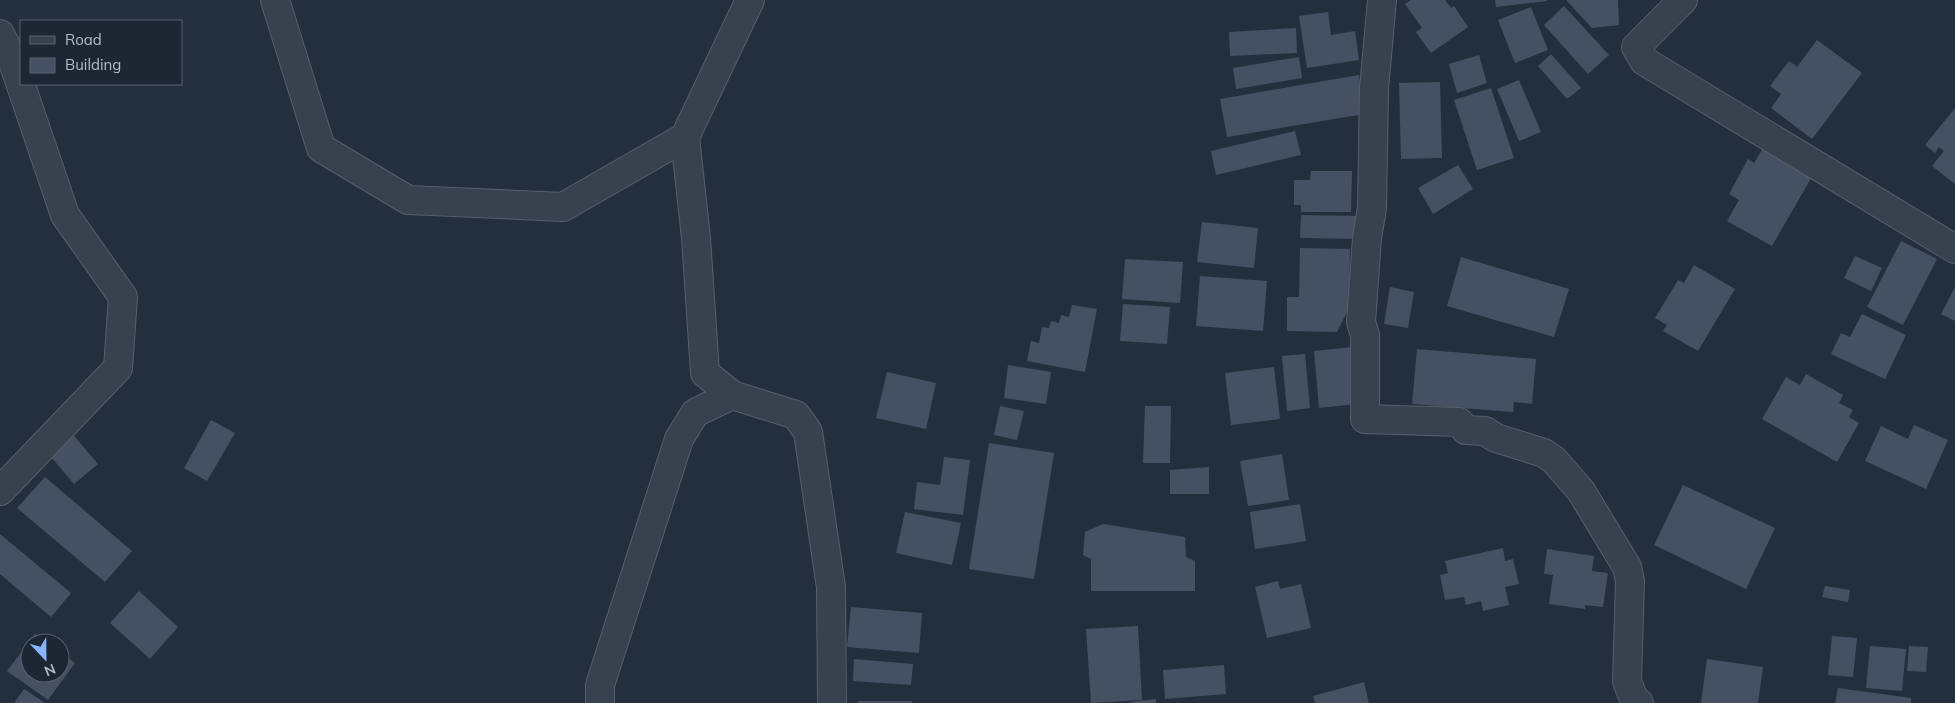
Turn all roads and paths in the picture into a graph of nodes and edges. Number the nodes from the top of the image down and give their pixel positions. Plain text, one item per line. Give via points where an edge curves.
1 (275, 0) edge
2 (750, 0) edge
3 (1382, 0) edge
4 (1683, 0) edge
5 (0, 34) edge
6 (20, 82) edge
7 (21, 85) edge
8 (685, 137) junction
9 (1955, 249) edge
10 (732, 395) junction
11 (0, 491) edge
12 (600, 703) edge
13 (832, 703) edge
14 (1639, 703) edge

1 - 8 street via 321,148 408,200 564,207
2 - 8 street
3 - 14 street via 1374,90 1372,208 1361,322 1365,335 1365,419 1459,422 1466,430 1485,431 1496,438 1544,452 1554,460 1582,491 1627,567 1630,581 1627,681
4 - 9 street via 1636,47 1644,62
5 - 6 street
7 - 11 street via 65,215 123,297 118,368
8 - 10 street via 696,238 704,373
10 - 12 street via 695,413 679,439 600,685
10 - 13 street via 796,415 808,432 831,587

